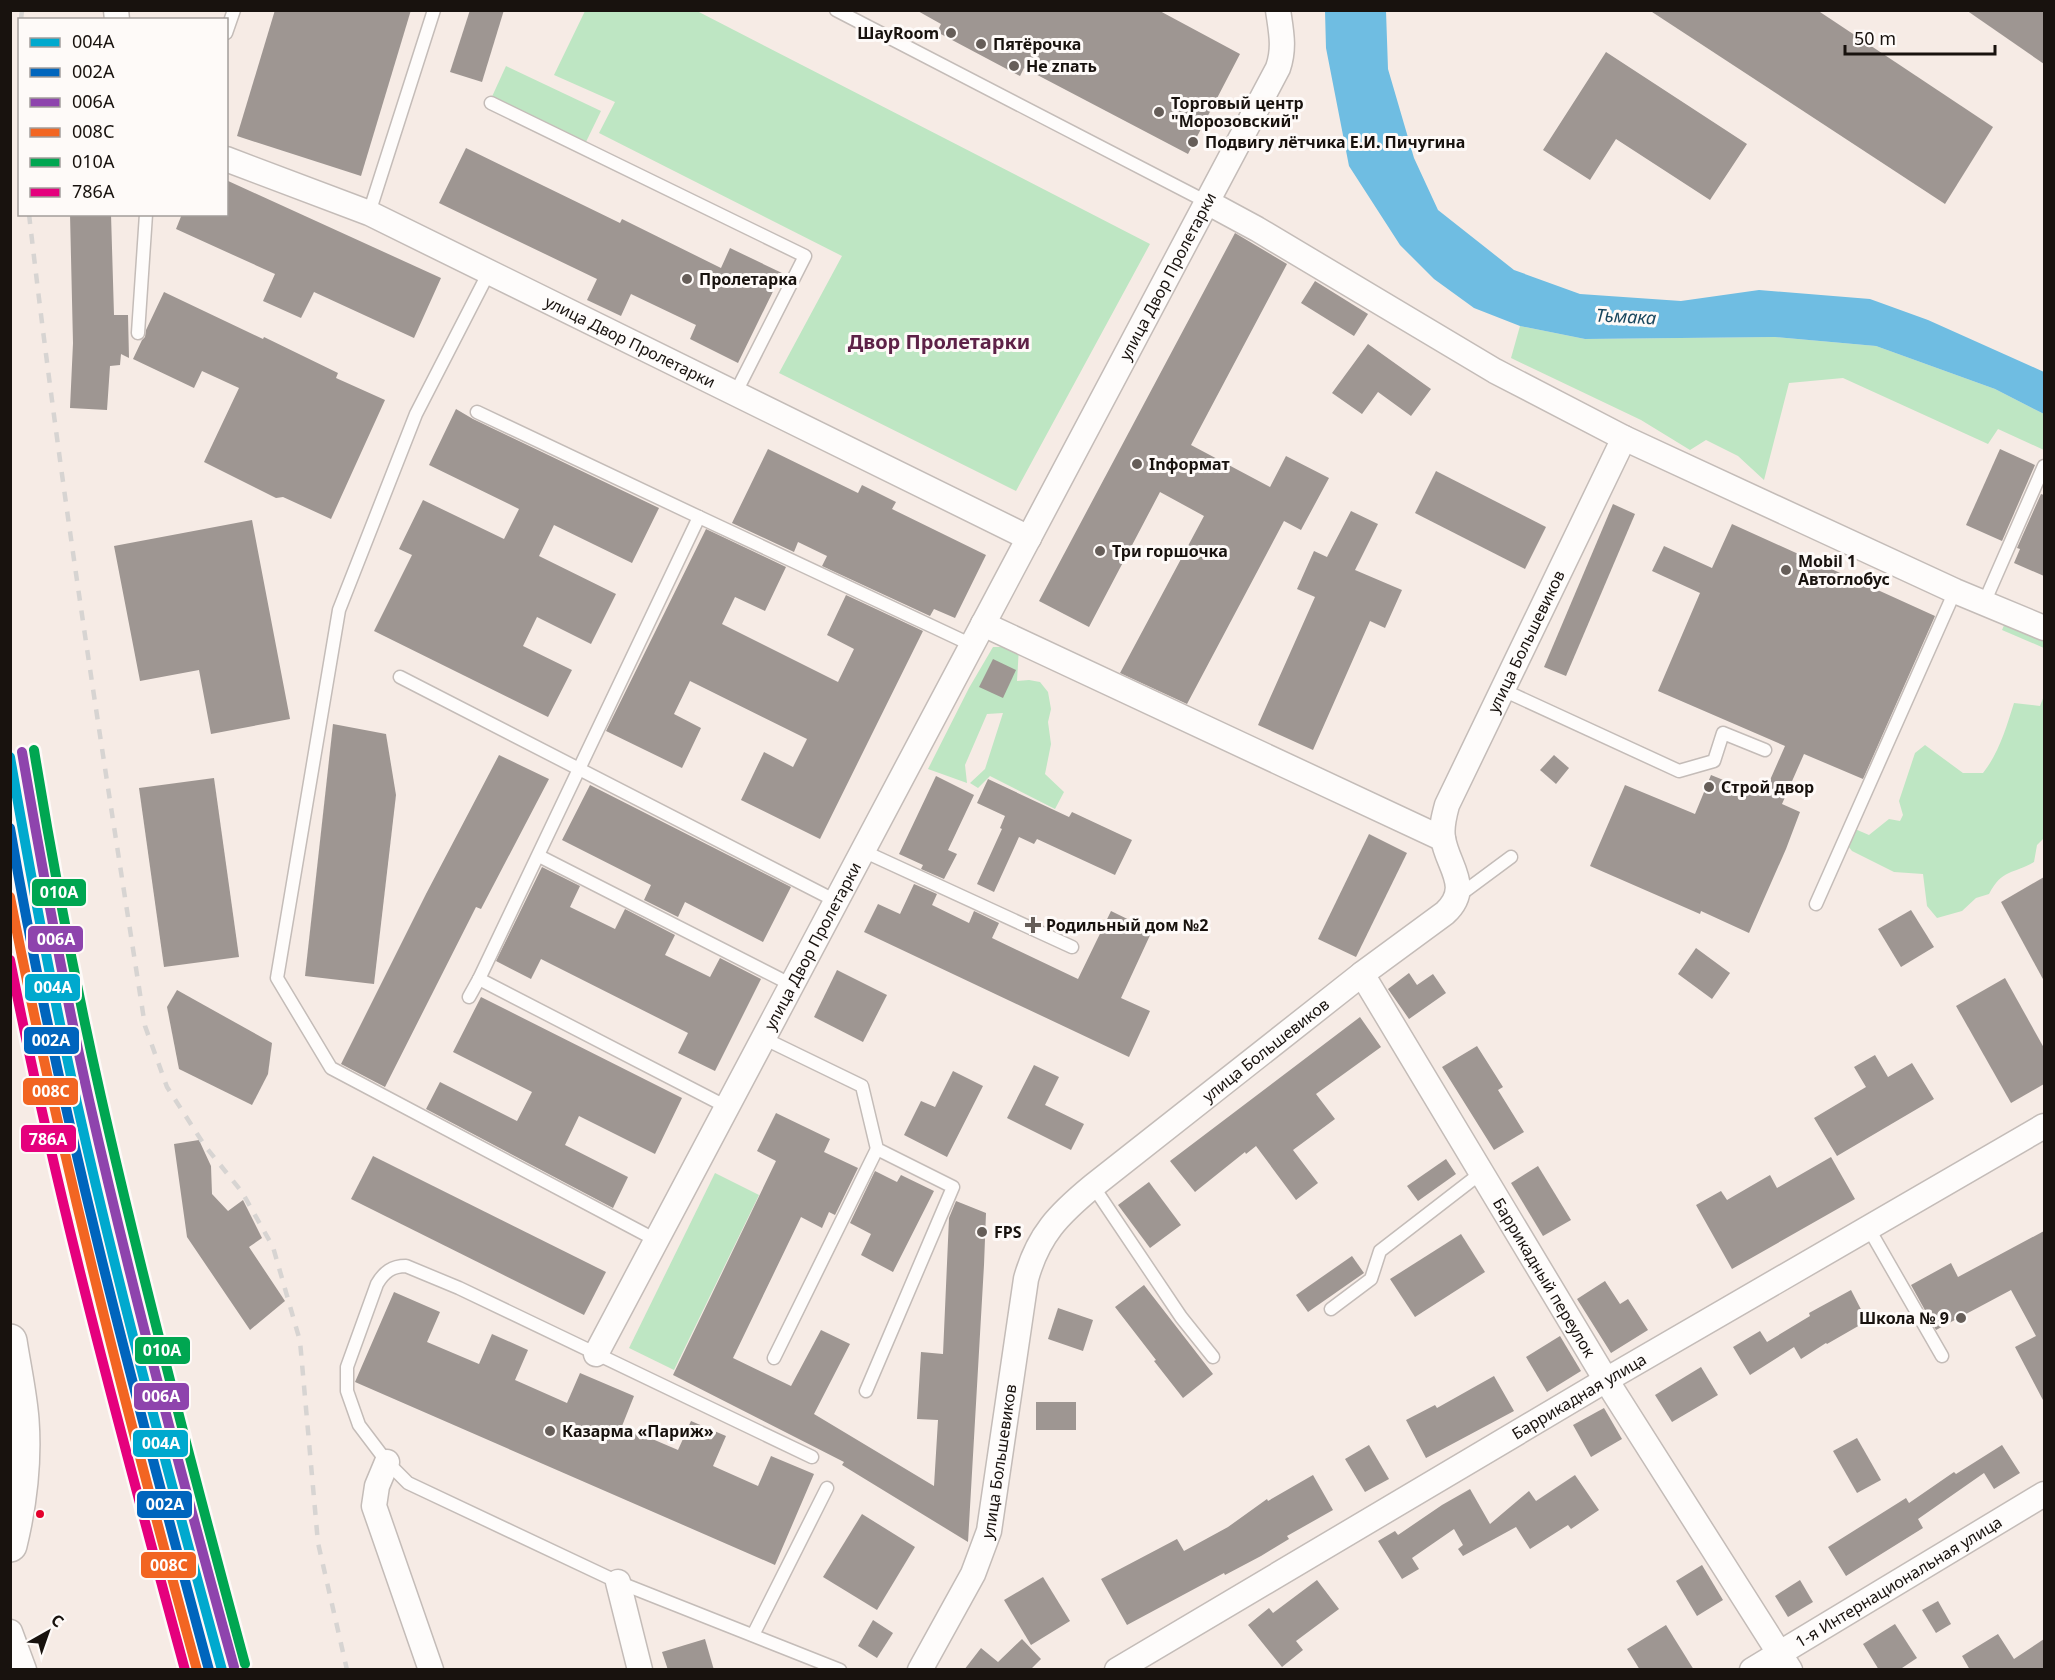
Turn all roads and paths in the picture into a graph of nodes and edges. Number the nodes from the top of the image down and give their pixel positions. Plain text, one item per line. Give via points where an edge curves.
1 (234, 10) edge
2 (434, 10) edge
3 (836, 10) edge
4 (1278, 10) edge
5 (228, 27) edge
6 (491, 103) dead end
7 (228, 160) edge
8 (1207, 202) junction
9 (369, 213) junction
10 (146, 216) edge
11 (489, 272) junction
12 (138, 333) dead end
13 (735, 394) junction
14 (477, 412) dead end
15 (1624, 438) junction
16 (2044, 466) edge
17 (699, 517) junction
18 (1029, 538) junction
19 (1955, 591) junction
20 (1984, 603) junction
21 (2044, 628) edge
22 (978, 634) junction
23 (400, 677) dead end
24 (1503, 690) junction
25 (1764, 750) dead end
26 (579, 771) junction
27 (1443, 839) junction
28 (862, 851) junction
29 (538, 856) junction
30 (1511, 857) dead end
31 (1456, 897) junction
32 (836, 901) junction
33 (1816, 904) dead end
34 (1072, 947) dead end
35 (1362, 974) junction
36 (479, 979) junction
37 (792, 985) junction
38 (469, 997) dead end
39 (763, 1038) junction
40 (727, 1107) junction
41 (2044, 1126) edge
42 (877, 1149) junction
43 (1481, 1173) junction
44 (1093, 1186) junction
45 (1869, 1229) junction
46 (656, 1240) junction
47 (1331, 1309) dead end
48 (10, 1341) edge
49 (596, 1354) junction
50 (1942, 1356) dead end
51 (1213, 1357) dead end
52 (774, 1358) dead end
53 (1606, 1380) junction
54 (14, 1388) edge
55 (866, 1391) dead end
56 (812, 1457) dead end
57 (387, 1462) junction
58 (827, 1488) dead end
59 (2044, 1494) edge
60 (10, 1545) edge
61 (618, 1582) junction
62 (10, 1632) edge
63 (753, 1635) junction
64 (1785, 1661) edge
65 (1131, 1666) edge
66 (24, 1670) edge
67 (431, 1670) edge
68 (640, 1670) edge
69 (840, 1670) edge
70 (920, 1670) edge
71 (1752, 1670) edge

1 - 5 lane
2 - 9 lane
3 - 8 lane
4 - 8 street, улица Двор Пролетарки via 1283,40 1278,68
6 - 13 lane via 806,256
7 - 9 street, улица Двор Пролетарки
8 - 15 street via 1495,371
8 - 18 street, улица Двор Пролетарки
9 - 11 street, улица Двор Пролетарки
10 - 12 lane
11 - 13 street, улица Двор Пролетарки
11 - 46 lane via 416,414 339,610 277,978 331,1068
13 - 18 street, улица Двор Пролетарки
14 - 17 lane
15 - 19 street
15 - 24 street, улица Большевиков
16 - 20 lane
17 - 22 lane
17 - 26 lane
18 - 22 street, улица Двор Пролетарки
19 - 20 street
19 - 33 lane
20 - 21 street
22 - 27 street
22 - 28 street, улица Двор Пролетарки
23 - 26 lane
24 - 25 lane via 1679,771 1714,761 1723,733
24 - 27 street, улица Большевиков via 1447,805
26 - 29 lane
26 - 32 lane
27 - 31 street, улица Большевиков via 1457,876
28 - 32 street, улица Двор Пролетарки
28 - 34 lane
29 - 36 lane
29 - 37 lane
30 - 31 lane
31 - 35 street, улица Большевиков via 1445,913
32 - 37 street, улица Двор Пролетарки
35 - 43 street, Баррикадный переулок
35 - 44 street, улица Большевиков
36 - 38 lane
36 - 40 lane
37 - 39 street, улица Двор Пролетарки
39 - 40 street, улица Двор Пролетарки
39 - 42 lane via 861,1086
40 - 46 street, улица Двор Пролетарки
41 - 45 street, Баррикадная улица
42 - 52 lane
42 - 55 lane via 953,1187
43 - 47 lane via 1380,1251 1371,1279
43 - 53 street, Баррикадный переулок
44 - 51 lane via 1181,1317
44 - 70 street, улица Большевиков via 1055,1220 1033,1257 1026,1279 990,1531 973,1574
45 - 50 lane
45 - 53 street, Баррикадная улица
46 - 49 street, улица Двор Пролетарки
48 - 54 main road
49 - 56 lane
49 - 57 lane via 459,1288 406,1266 396,1266 383,1274 377,1284 347,1367 347,1391 359,1425
53 - 64 street, Баррикадный переулок
53 - 65 street, Баррикадная улица
54 - 60 main road via 22,1418 22,1466
57 - 61 lane via 408,1483
57 - 67 street via 374,1506
58 - 63 lane
59 - 64 street, 1-я Интернациональная улица
61 - 63 lane
61 - 68 street
62 - 66 street
63 - 69 lane
64 - 71 street, 1-я Интернациональная улица

